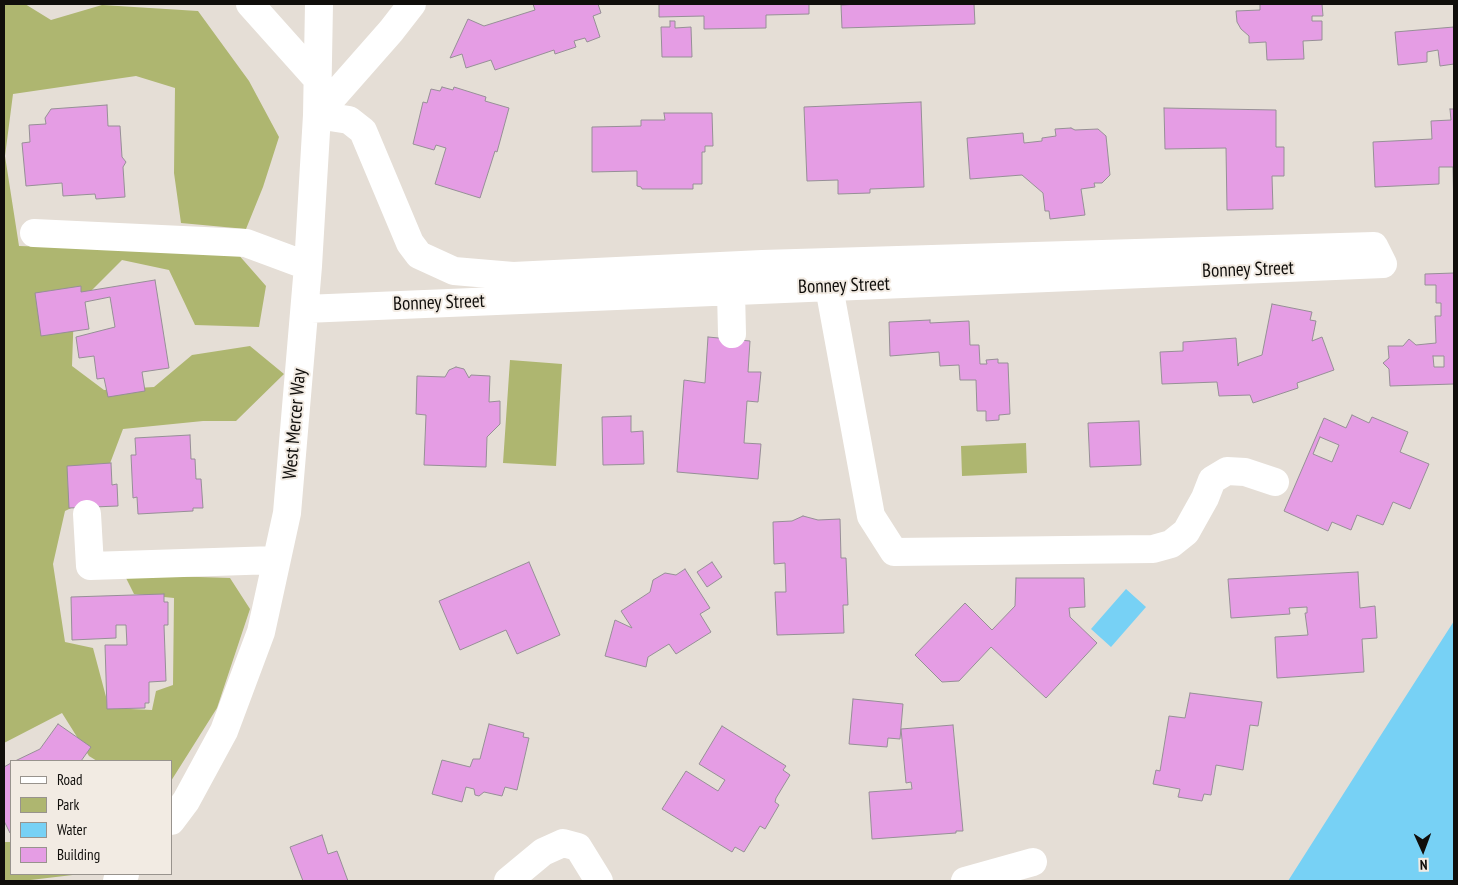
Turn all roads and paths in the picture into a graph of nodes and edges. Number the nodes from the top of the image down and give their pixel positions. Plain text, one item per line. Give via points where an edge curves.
1 (250, 4) edge
2 (319, 4) edge
3 (412, 4) edge
4 (318, 80) junction
5 (317, 115) junction
6 (34, 233) dead end
7 (308, 266) junction
8 (829, 287) junction
9 (731, 291) junction
10 (304, 309) junction
11 (732, 334) dead end
12 (1275, 482) dead end
13 (87, 514) dead end
14 (276, 560) junction
15 (172, 820) edge
16 (1033, 862) dead end
17 (508, 881) edge
18 (599, 881) edge
19 (965, 881) edge

1 - 4 street
2 - 4 street, West Mercer Way
3 - 5 street
4 - 5 street, West Mercer Way
5 - 7 street, West Mercer Way
5 - 8 street, Bonney Street via 349,120 363,131 410,243 420,255 454,271 513,276 762,264 1374,246 1383,264
6 - 7 street via 246,243
7 - 10 street, West Mercer Way
8 - 9 street, Bonney Street
8 - 12 street via 871,516 894,552 1153,549 1172,544 1186,532 1212,480 1227,471 1245,472
9 - 10 street, Bonney Street
9 - 11 street
10 - 14 street, West Mercer Way via 287,513
13 - 14 street via 90,566
14 - 15 street, West Mercer Way via 261,632 224,731 186,801
16 - 19 street
17 - 18 street via 543,852 564,843 578,847

